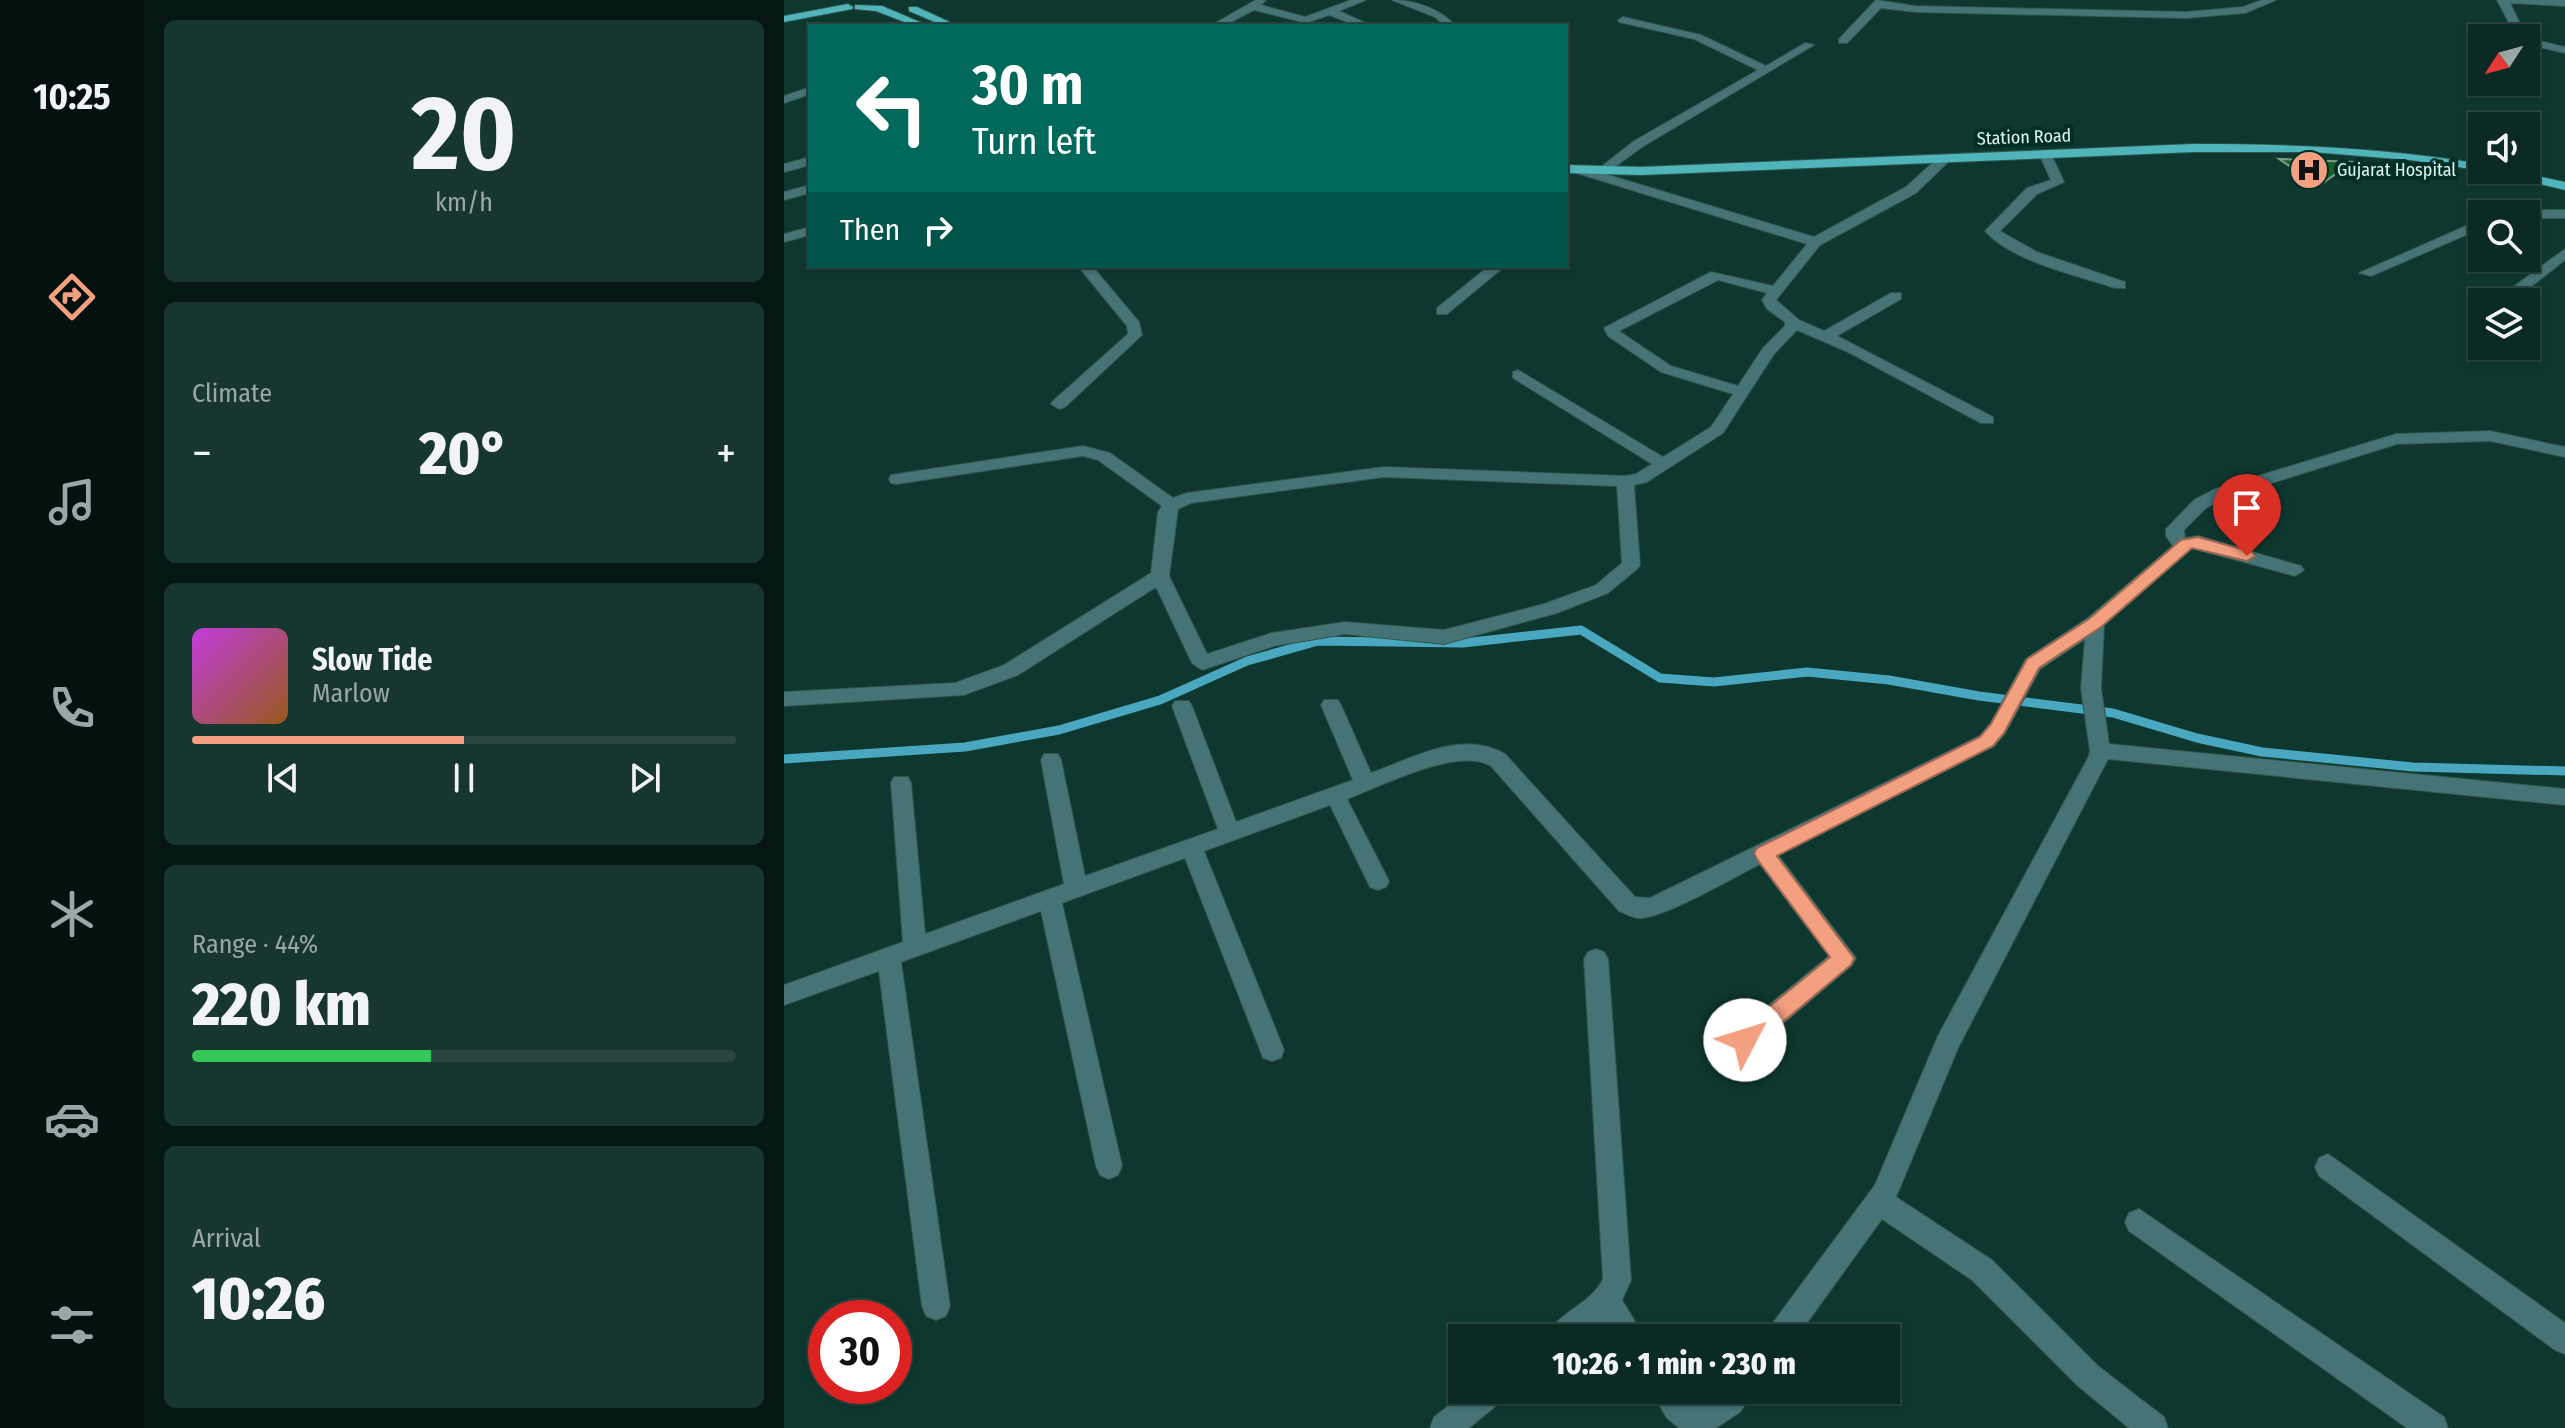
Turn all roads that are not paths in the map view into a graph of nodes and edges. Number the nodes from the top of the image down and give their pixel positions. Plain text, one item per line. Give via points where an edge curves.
1 (826, 0) edge
2 (1266, 0) edge
3 (1359, 0) edge
4 (1397, 0) edge
5 (1864, 0) edge
6 (2271, 0) edge
7 (2502, 0) edge
8 (892, 1) edge
9 (2565, 3) edge
10 (1877, 4) edge
11 (1252, 6) junction
12 (853, 7) junction
13 (1331, 12) junction
14 (784, 18) edge
15 (1623, 20) dead end
16 (919, 24) edge
17 (948, 24) edge
18 (1219, 24) edge
19 (1362, 24) edge
20 (1449, 24) edge
21 (2515, 24) edge
22 (1843, 41) dead end
23 (2540, 42) edge
24 (1809, 45) dead end
25 (2565, 50) edge
26 (1766, 70) junction
27 (808, 91) edge
28 (784, 100) edge
29 (2045, 154) junction
30 (1945, 158) junction
31 (808, 162) edge
32 (2468, 166) edge
33 (784, 168) edge
34 (1572, 169) edge
35 (1605, 170) junction
36 (2540, 181) edge
37 (2565, 186) edge
38 (808, 190) edge
39 (784, 196) edge
40 (2540, 214) edge
41 (2565, 214) edge
42 (2468, 229) edge
43 (808, 232) edge
44 (784, 238) edge
45 (1815, 242) junction
46 (2564, 256) edge
47 (1087, 268) edge
48 (1496, 268) edge
49 (2366, 273) dead end
50 (2120, 285) dead end
51 (2521, 288) edge
52 (1776, 291) junction
53 (1896, 296) dead end
54 (1442, 311) dead end
55 (1793, 323) junction
56 (1825, 337) junction
57 (1518, 375) dead end
58 (1743, 392) junction
59 (1059, 404) dead end
60 (1987, 420) dead end
61 (2565, 452) edge
62 (1664, 464) junction
63 (897, 479) dead end
64 (1625, 481) junction
65 (1172, 505) junction
66 (2182, 547) junction
67 (2295, 570) dead end
68 (1160, 576) junction
69 (2095, 623) junction
70 (784, 699) edge
71 (1331, 705) dead end
72 (1182, 706) dead end
73 (2100, 751) junction
74 (1051, 760) dead end
75 (901, 783) dead end
76 (1365, 784) junction
77 (1335, 795) junction
78 (2565, 797) edge
79 (1230, 833) junction
80 (1191, 847) junction
81 (1764, 853) junction
82 (1378, 881) dead end
83 (1076, 889) junction
84 (1050, 898) junction
85 (915, 947) junction
86 (889, 957) junction
87 (1596, 959) dead end
88 (784, 995) edge
89 (1745, 1040) dead end
90 (1272, 1050) dead end
91 (1109, 1166) dead end
92 (2328, 1167) dead end
93 (1880, 1202) junction
94 (2139, 1222) dead end
95 (1607, 1302) junction
96 (936, 1306) dead end
97 (1578, 1324) edge
98 (1622, 1324) edge
99 (1789, 1324) edge
100 (2565, 1340) edge
101 (1475, 1404) edge
102 (1674, 1404) edge
103 (1730, 1404) edge
104 (1445, 1428) edge
105 (2153, 1428) edge
106 (2433, 1428) edge

1 - 12 main road
1 - 14 main road
2 - 11 street
3 - 13 street
4 - 20 street via 1439,15
5 - 10 street
6 - 10 street via 2245,10 2186,15
7 - 9 street
7 - 21 street
8 - 12 main road
8 - 17 main road
10 - 22 street
11 - 13 street via 1301,21
11 - 18 street
12 - 14 main road
12 - 16 main road via 878,8
13 - 19 street
15 - 26 street via 1697,37
23 - 25 street
24 - 26 street
26 - 35 street via 1638,144
27 - 28 street
29 - 30 main road, Station Road
29 - 32 main road, Station Road via 2313,148
29 - 50 street via 2058,182 2032,191 1992,231 2034,254
30 - 35 main road, Station Road
30 - 45 street via 1911,190
31 - 33 street
34 - 35 main road, Station Road
34 - 45 street
36 - 37 main road
38 - 39 street
40 - 41 street
42 - 49 street
43 - 44 street
45 - 52 street
46 - 51 street
47 - 59 street via 1136,330
48 - 54 street
52 - 55 street via 1770,304
52 - 58 street via 1716,275 1611,328 1666,369
53 - 56 street
55 - 56 street
55 - 58 street
56 - 60 street
57 - 62 street
58 - 62 street via 1717,430
61 - 66 street via 2490,436 2396,439 2210,497 2175,529
62 - 64 street
63 - 65 street via 1083,451 1104,456
64 - 65 street via 1384,472 1187,498
64 - 68 street via 1631,565 1602,589 1444,637 1345,628 1272,640 1202,663
65 - 68 street
66 - 67 street via 2198,542
66 - 69 street
68 - 70 street via 1011,670 957,690
69 - 73 street via 2091,688
69 - 81 street via 2033,664 1998,728 1979,747
71 - 76 street
72 - 79 street
73 - 78 street
73 - 93 street via 1941,1058
74 - 83 street
75 - 85 street
76 - 77 street
76 - 81 street via 1450,753 1485,751 1627,904 1638,909 1653,907
77 - 79 street
77 - 82 street
79 - 80 street
80 - 83 street
80 - 90 street
81 - 89 street via 1844,958
83 - 84 street
84 - 85 street
84 - 91 street
85 - 86 street
86 - 88 street
86 - 96 street
87 - 95 street via 1617,1280
92 - 100 street
93 - 99 street
93 - 105 street via 1982,1270 2088,1376
94 - 106 street
95 - 97 street
95 - 98 street
101 - 104 street
102 - 103 street via 1693,1420 1712,1417

